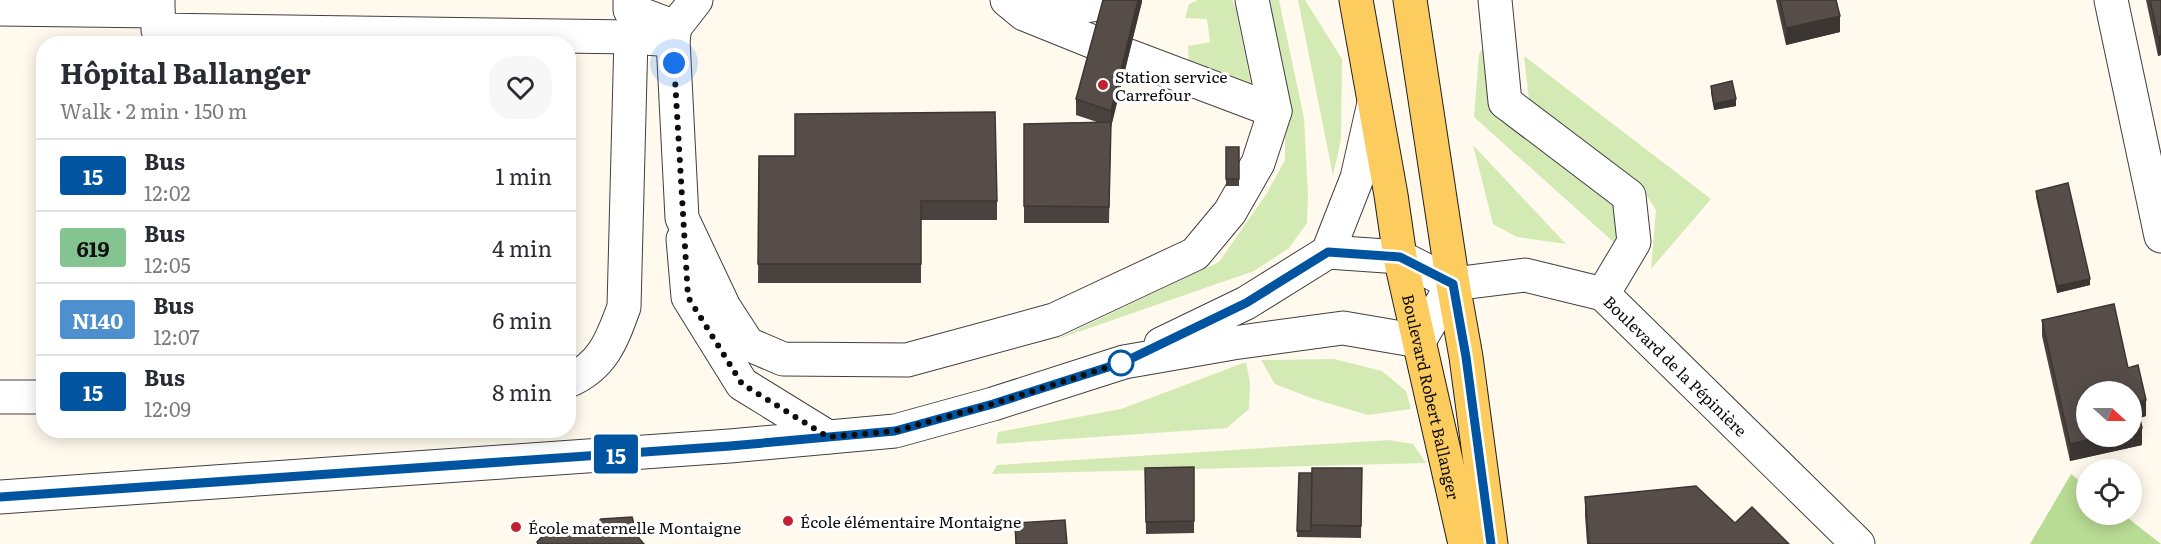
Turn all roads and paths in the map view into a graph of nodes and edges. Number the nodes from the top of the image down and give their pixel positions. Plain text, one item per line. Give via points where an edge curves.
1 (630, 0) edge
2 (696, 0) edge
3 (1252, 0) edge
4 (1356, 0) edge
5 (1410, 0) edge
6 (1495, 0) edge
7 (2111, 0) edge
8 (1107, 3) edge
9 (158, 6) edge
10 (1015, 7) edge
11 (0, 9) edge
12 (674, 34) junction
13 (563, 36) edge
14 (576, 36) edge
15 (631, 37) junction
16 (1096, 43) edge
17 (1129, 56) edge
18 (1374, 103) junction
19 (1275, 111) junction
20 (682, 218) junction
21 (2161, 236) edge
22 (1328, 252) junction
23 (1400, 257) junction
24 (1453, 284) junction
25 (1603, 294) junction
26 (1419, 341) junction
27 (1124, 362) junction
28 (576, 378) edge
29 (0, 397) edge
30 (36, 397) edge
31 (828, 437) junction
32 (0, 497) edge
33 (1465, 544) edge
34 (1491, 544) edge
35 (1858, 544) edge

1 - 12 street via 630,10
2 - 12 street
3 - 19 street
4 - 18 main road, Boulevard Robert Ballanger
5 - 24 main road, Boulevard Robert Ballanger
6 - 25 street via 1505,102 1629,196 1634,242
7 - 21 street
8 - 10 street
9 - 11 street
9 - 13 street via 158,30
10 - 16 street
12 - 15 street
12 - 20 street
14 - 15 street
15 - 28 street via 624,307 612,342 585,374
17 - 19 street
18 - 22 street via 1357,178
18 - 23 main road, Boulevard Robert Ballanger
19 - 20 street via 1258,163 1230,212 1195,254 1054,320 908,360 783,359 748,344 724,307
20 - 31 street via 688,297 742,384
22 - 23 street
22 - 27 street via 1246,303
23 - 24 street
23 - 26 main road, Boulevard Robert Ballanger
24 - 25 street, Boulevard de la Pépinière via 1525,275
24 - 26 street
24 - 34 main road, Boulevard Robert Ballanger
25 - 35 street, Boulevard de la Pépinière
26 - 27 street via 1343,328
26 - 33 main road, Boulevard Robert Ballanger
27 - 31 street via 895,431
29 - 30 street
31 - 32 street

